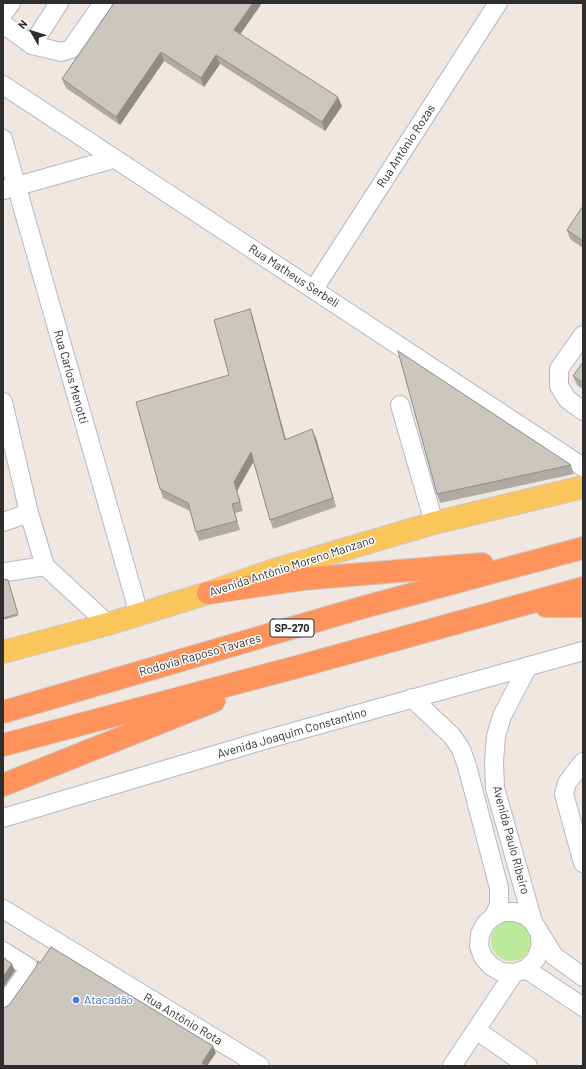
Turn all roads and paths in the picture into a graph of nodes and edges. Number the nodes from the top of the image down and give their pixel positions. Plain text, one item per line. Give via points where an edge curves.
1 (11, 3) edge
2 (59, 3) edge
3 (103, 3) edge
4 (498, 3) edge
5 (3, 14) edge
6 (3, 24) edge
7 (32, 45) junction
8 (3, 85) edge
9 (3, 139) edge
10 (113, 159) junction
11 (10, 188) edge
12 (314, 289) junction
13 (583, 334) edge
14 (3, 402) edge
15 (400, 405) dead end
16 (583, 411) edge
17 (583, 467) edge
18 (583, 487) edge
19 (29, 513) junction
20 (3, 522) edge
21 (434, 522) junction
22 (583, 543) edge
23 (583, 548) edge
24 (45, 566) junction
25 (6, 572) dead end
26 (583, 588) edge
27 (208, 593) junction
28 (519, 606) junction
29 (583, 606) edge
30 (139, 614) junction
31 (108, 624) junction
32 (583, 651) edge
33 (3, 652) edge
34 (304, 665) junction
35 (527, 668) junction
36 (412, 698) junction
37 (3, 712) edge
38 (3, 745) edge
39 (581, 769) edge
40 (3, 785) edge
41 (3, 818) edge
42 (583, 863) edge
43 (3, 909) edge
44 (493, 917) junction
45 (536, 926) junction
46 (3, 951) edge
47 (520, 971) junction
48 (583, 977) edge
49 (4, 1002) edge
50 (583, 1007) edge
51 (476, 1030) junction
52 (238, 1059) edge
53 (260, 1066) edge
54 (452, 1066) edge
55 (528, 1066) edge

1 - 5 street
2 - 7 street
3 - 7 street via 71,49 61,52
4 - 12 street, Rua Antônio Rozas
6 - 7 street
8 - 10 street, Rua Matheus Serbeli
9 - 11 street, Rua Carlos Menotti
10 - 11 street
10 - 12 street, Rua Matheus Serbeli
11 - 30 street, Rua Carlos Menotti
12 - 17 street, Rua Matheus Serbeli
13 - 16 street via 560,369 559,386 567,399
14 - 19 street
15 - 21 street
18 - 21 main road, Avenida Antônio Moreno Manzano
19 - 20 street
19 - 24 street
21 - 27 main road, Avenida Antônio Moreno Manzano via 271,571
22 - 27 highway via 475,566 303,578
23 - 37 highway, Rodovia Raposo Tavares / SP-270 via 364,607
24 - 25 street
24 - 31 street
26 - 28 highway
27 - 30 main road, Avenida Antônio Moreno Manzano
28 - 29 highway
28 - 34 highway
30 - 31 main road, Avenida Antônio Moreno Manzano
31 - 33 main road, Avenida Antônio Moreno Manzano
32 - 35 street, Avenida Joaquim Constantino
34 - 38 highway
34 - 40 highway
35 - 36 street, Avenida Joaquim Constantino
35 - 45 street, Avenida Paulo Ribeiro via 502,716 496,736 494,761 495,788
36 - 41 street, Avenida Joaquim Constantino
36 - 44 street, Avenida Paulo Ribeiro via 452,736 461,749 499,888 500,905
39 - 42 street via 565,787 564,794
43 - 52 street, Rua Antônio Rota
44 - 45 street via 503,912 514,912 524,915
44 - 47 street via 480,934 479,946 483,957 501,972
45 - 47 street via 541,945 536,959
45 - 48 street, Avenida Paulo Ribeiro via 554,956
46 - 49 street via 30,968
47 - 50 street
47 - 51 street
51 - 54 street
51 - 55 street
52 - 53 street, Rua Antônio Rota

